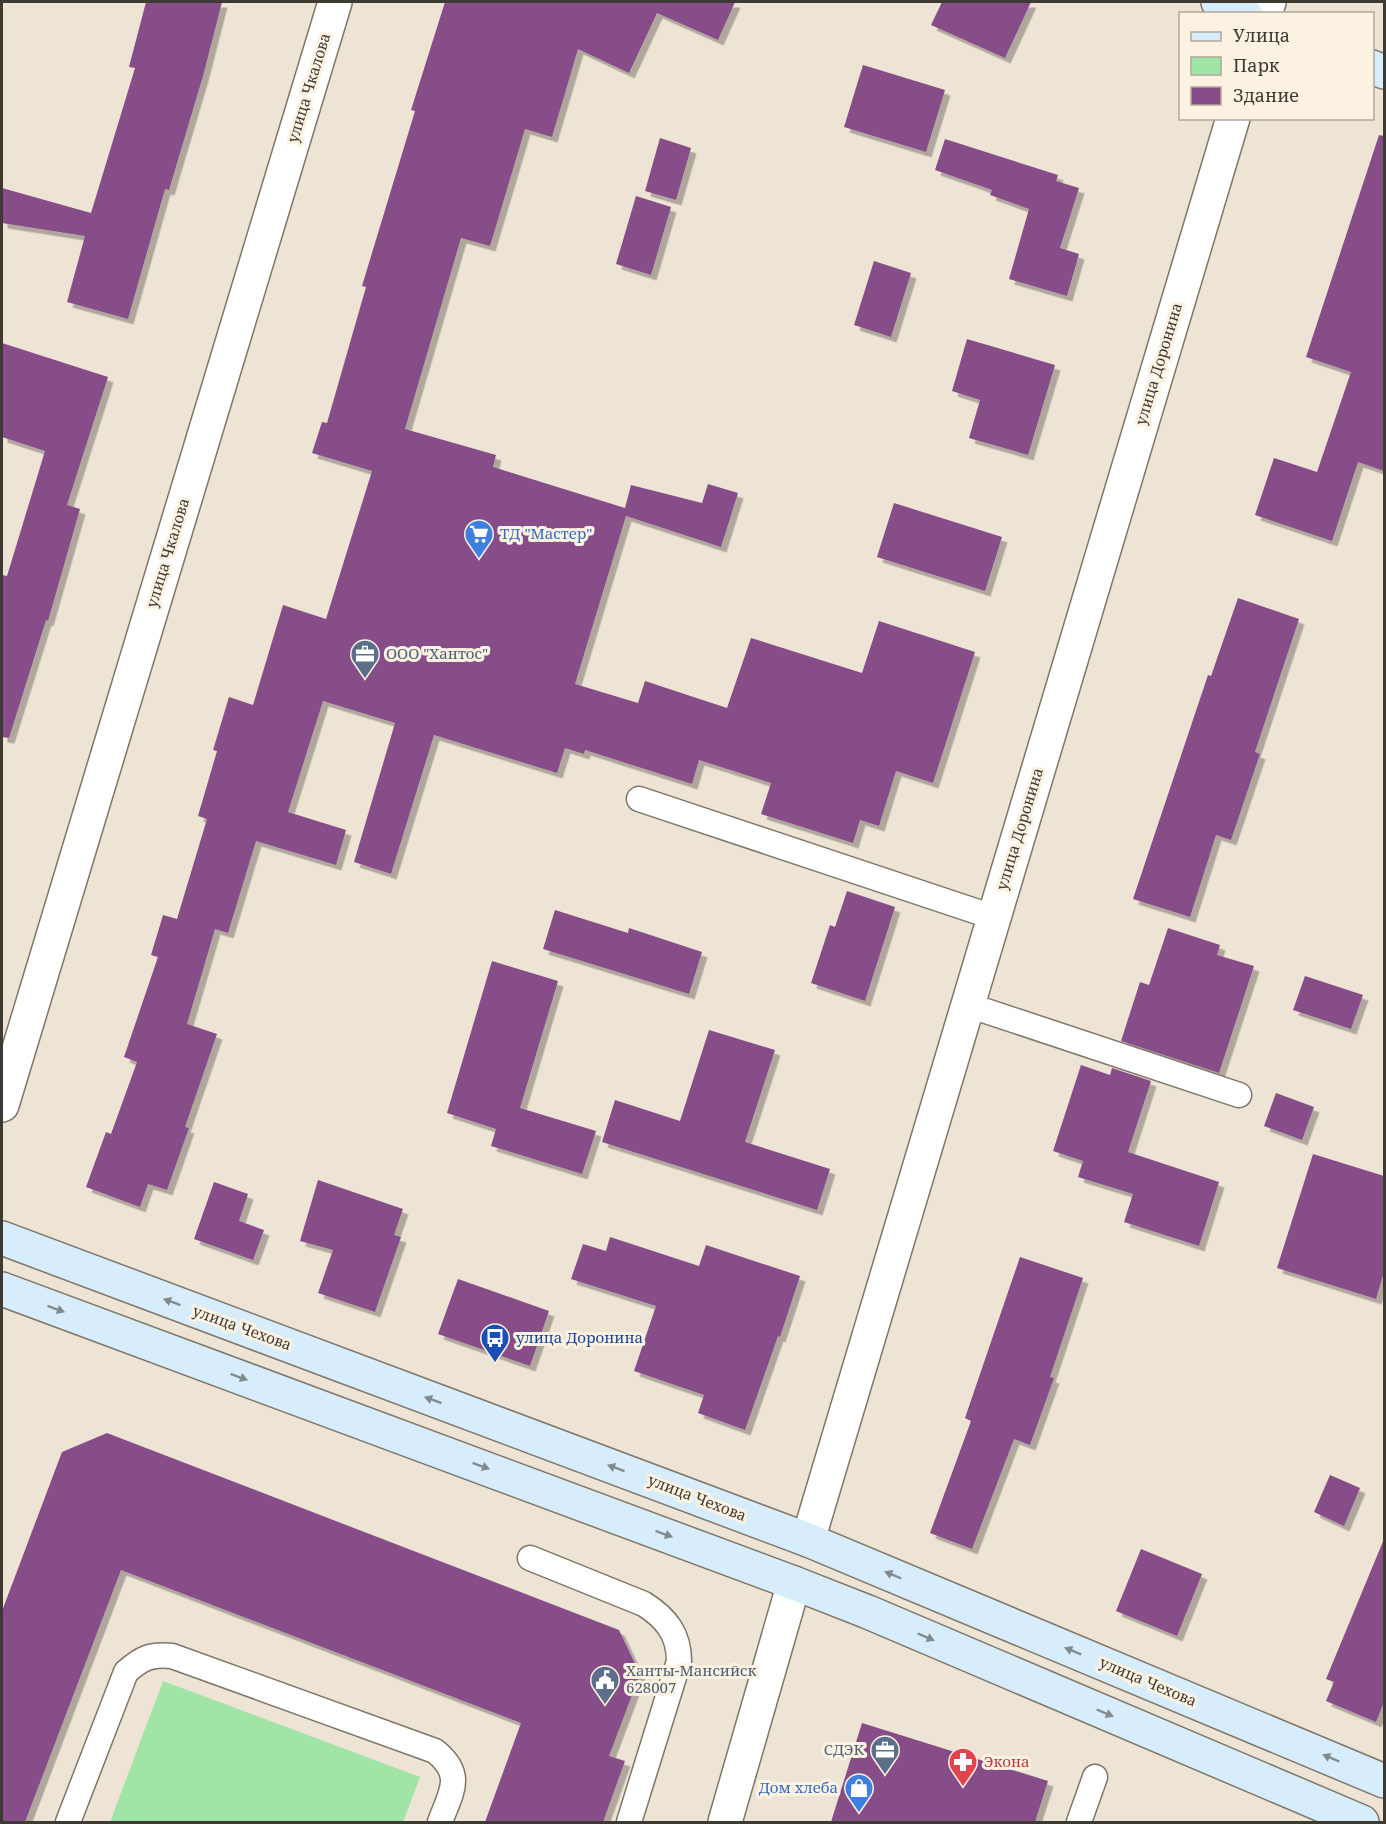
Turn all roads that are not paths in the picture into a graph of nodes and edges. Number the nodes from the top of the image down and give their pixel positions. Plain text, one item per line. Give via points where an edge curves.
1 (335, 2) edge
2 (1218, 2) edge
3 (1240, 12) edge
4 (1232, 120) edge
5 (639, 799) dead end
6 (993, 917) junction
7 (968, 1005) junction
8 (1239, 1095) dead end
9 (2, 1105) edge
10 (2, 1238) edge
11 (2, 1289) edge
12 (808, 1540) junction
13 (530, 1558) dead end
14 (794, 1583) junction
15 (1095, 1778) dead end
16 (1384, 1781) edge
17 (68, 1822) edge
18 (440, 1822) edge
19 (629, 1822) edge
20 (725, 1822) edge
21 (1079, 1822) edge
22 (1362, 1822) edge

1 - 9 street, улица Чкалова
2 - 3 main road
4 - 6 street, улица Доронина
5 - 6 lane
6 - 7 street, улица Доронина
7 - 8 lane
7 - 12 street, улица Доронина
12 -> 10 main road, улица Чехова
11 -> 14 main road
12 - 14 main road
16 -> 12 main road, улица Чехова
13 - 19 lane via 644,1604 660,1614 678,1646 679,1661
14 - 20 street
14 -> 22 main road
15 - 21 lane
17 - 18 lane via 126,1672 153,1655 172,1656 435,1751 447,1761 454,1775

